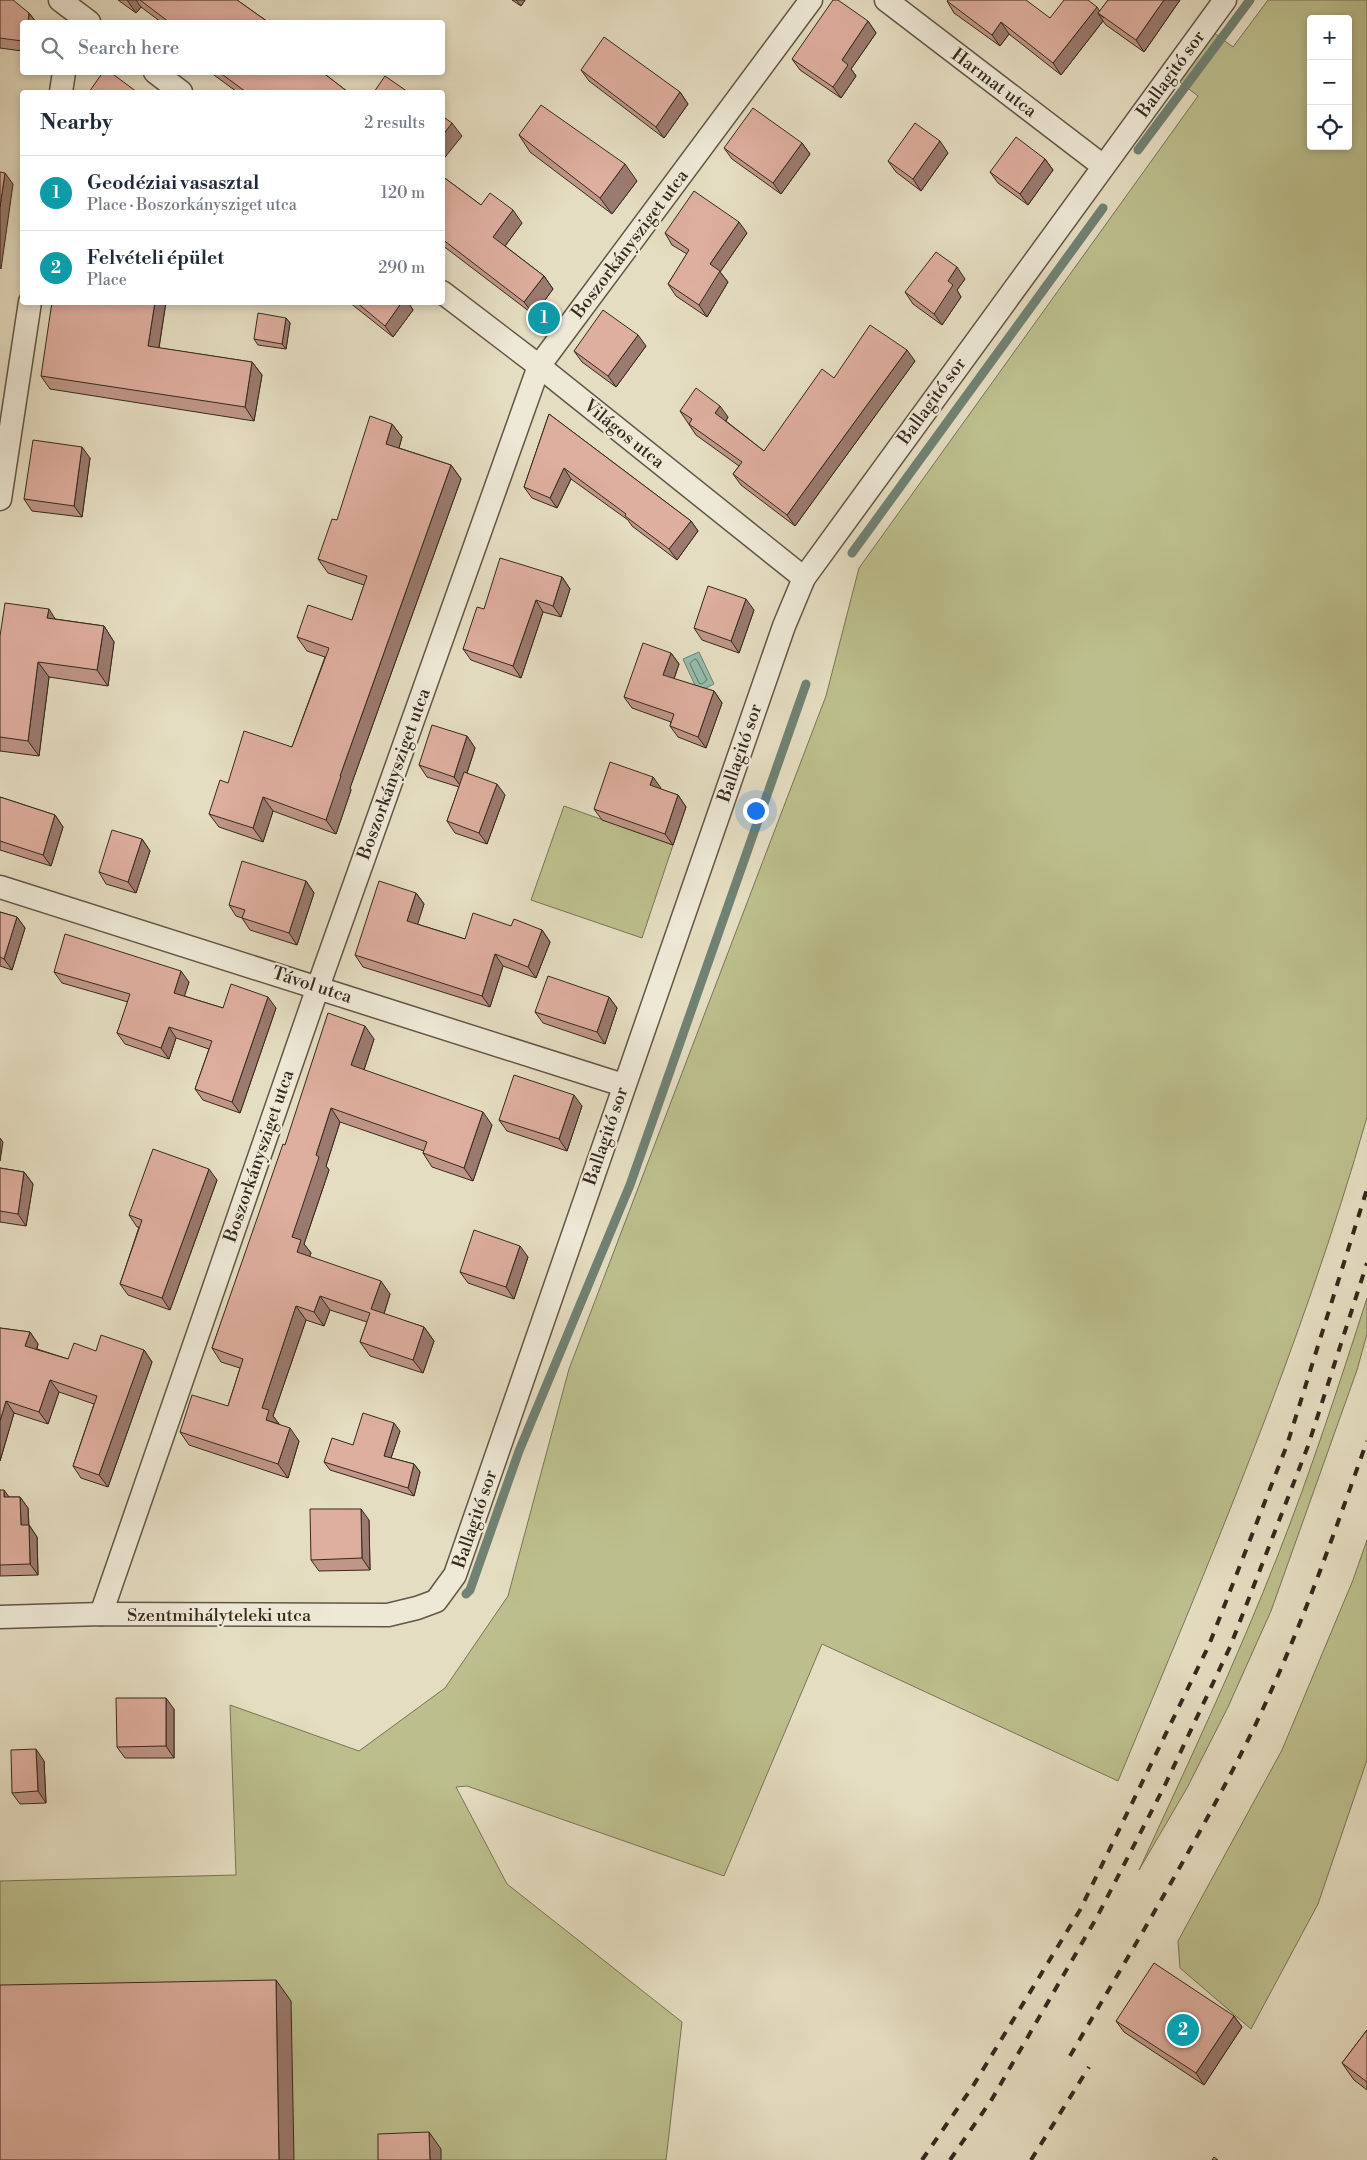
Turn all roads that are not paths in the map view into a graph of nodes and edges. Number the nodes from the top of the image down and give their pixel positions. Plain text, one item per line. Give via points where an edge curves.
1 (811, 0) edge
2 (886, 0) edge
3 (1225, 0) edge
4 (69, 8) edge
5 (86, 20) edge
6 (64, 75) edge
7 (159, 75) edge
8 (61, 90) edge
9 (178, 90) edge
10 (1103, 166) junction
11 (445, 294) edge
12 (30, 305) edge
13 (540, 366) junction
14 (0, 499) edge
15 (804, 578) junction
16 (0, 887) edge
17 (318, 987) junction
18 (623, 1085) junction
19 (436, 1601) joint
20 (101, 1614) junction
21 (0, 1617) edge

1 - 13 street, Boszorkánysziget utca
2 - 10 street, Harmat utca
3 - 10 street, Ballagitó sor
4 - 5 street
6 - 8 street
7 - 9 street
10 - 15 street, Ballagitó sor
11 - 13 street, Világos utca
12 - 14 street
13 - 15 street, Világos utca
13 - 17 street, Boszorkánysziget utca
15 - 18 street, Ballagitó sor via 784,626
16 - 17 street, Távol utca
17 - 18 street, Távol utca
17 - 20 street, Boszorkánysziget utca
18 - 19 street, Ballagitó sor via 506,1448 455,1575
19 - 20 street, Szentmihályteleki utca via 388,1615
20 - 21 street, Szentmihályteleki utca

